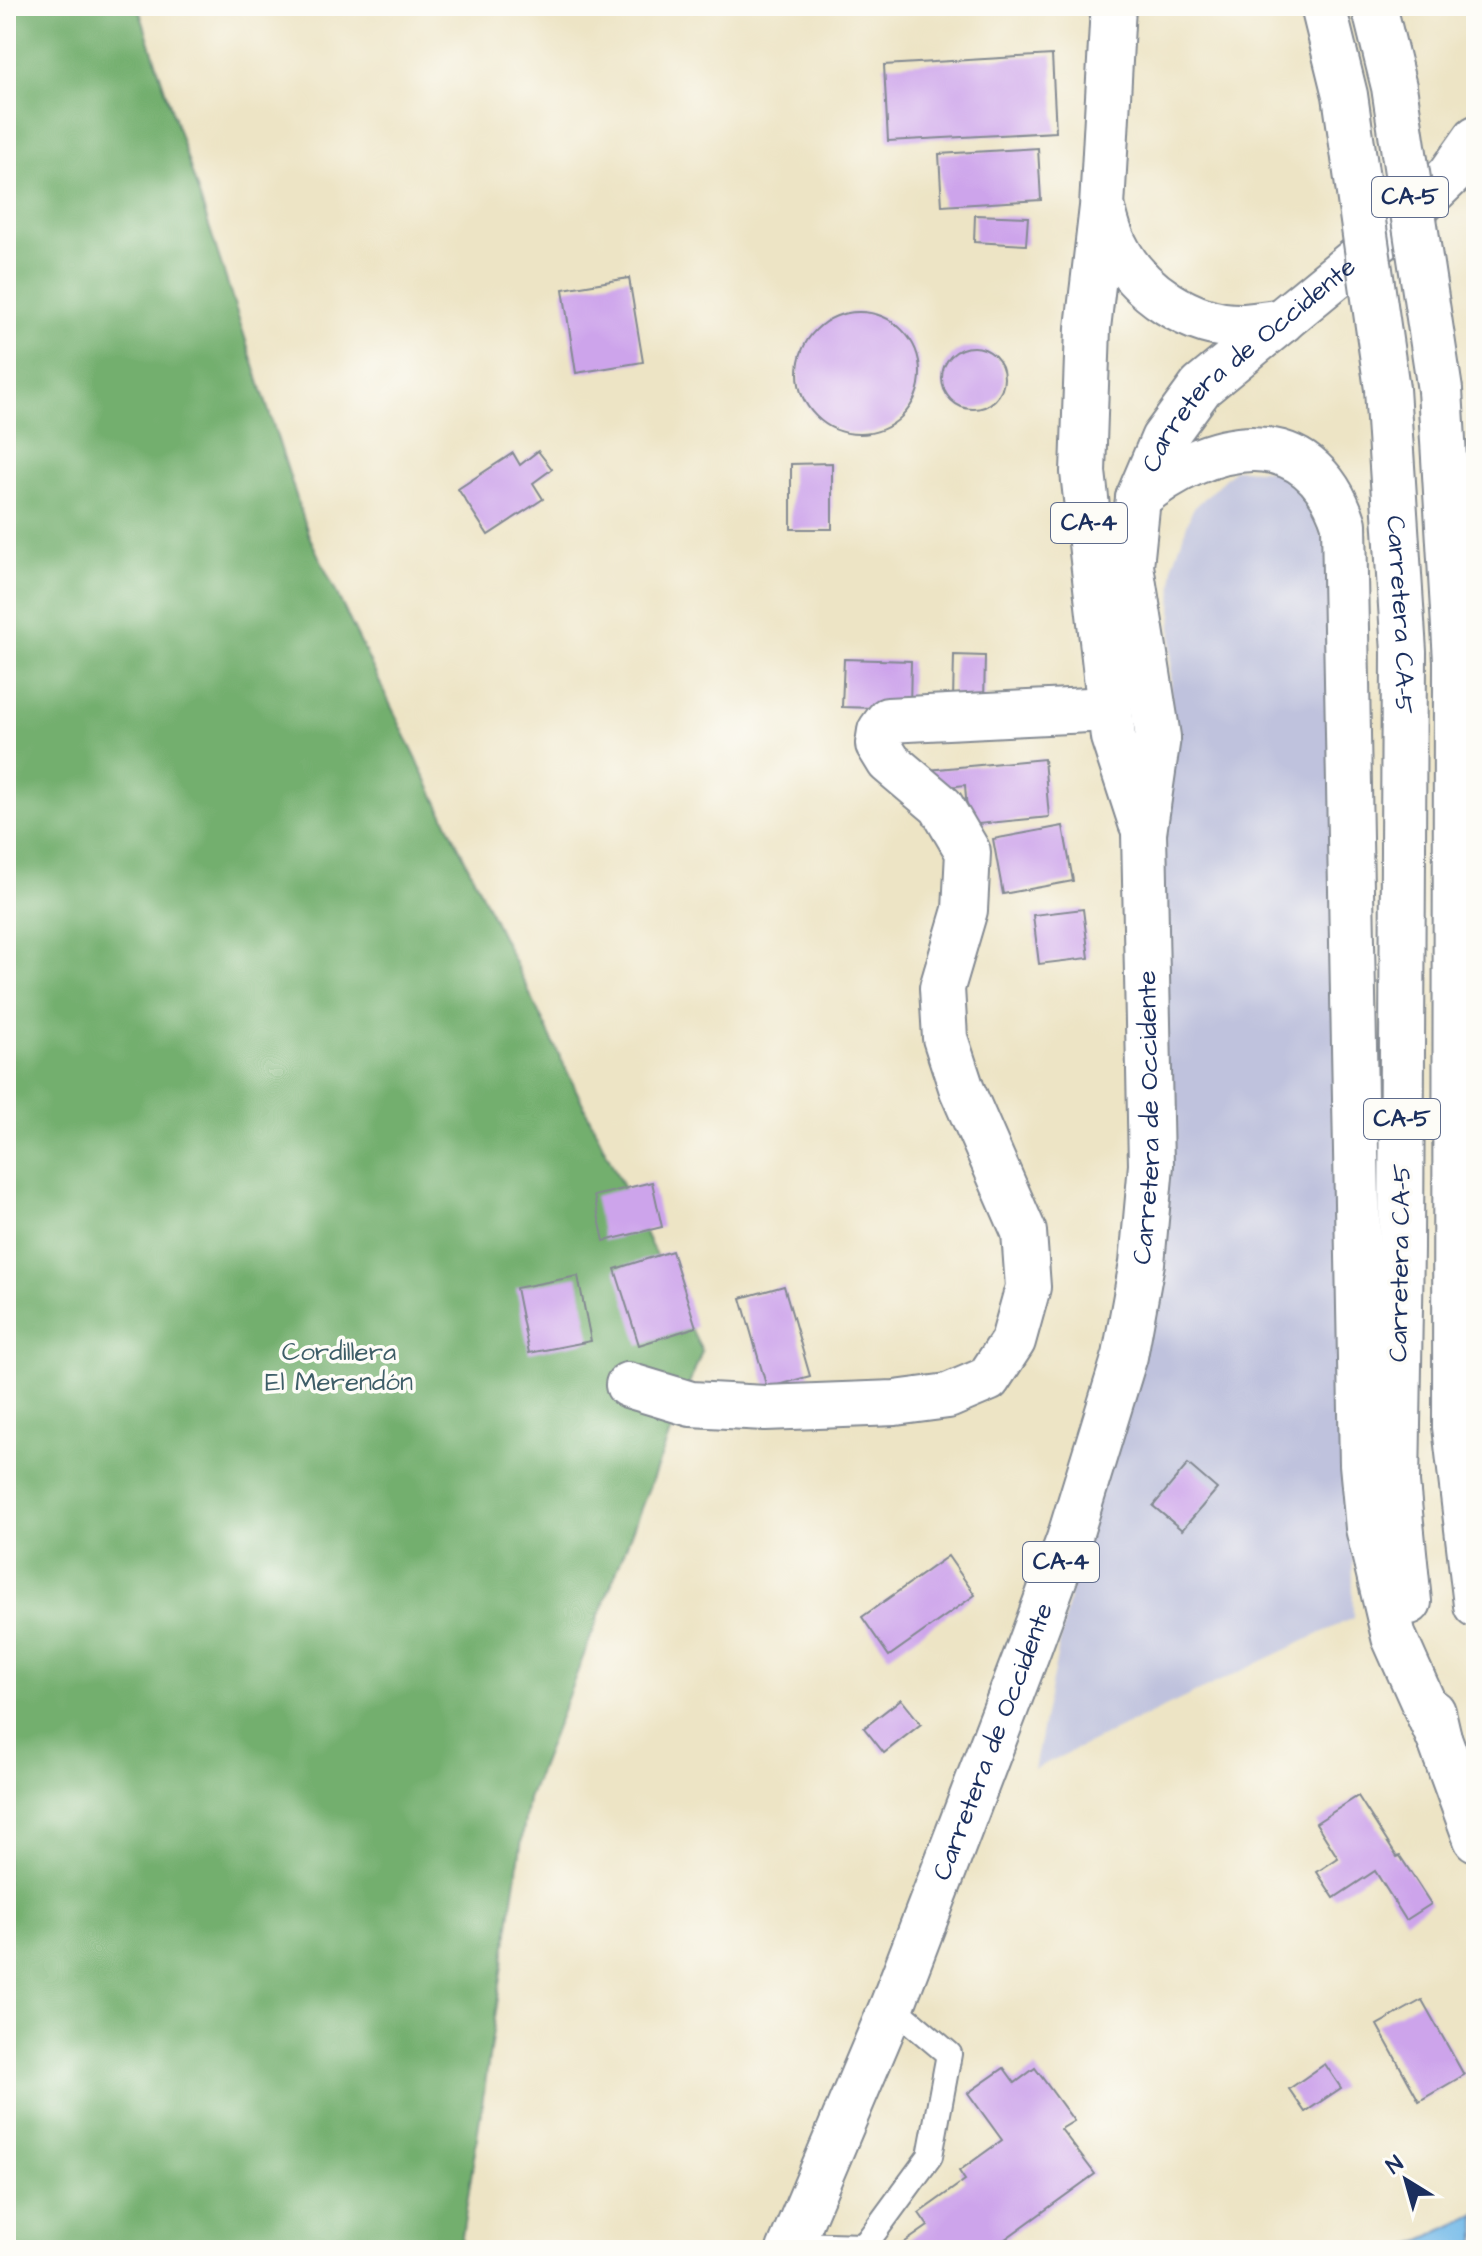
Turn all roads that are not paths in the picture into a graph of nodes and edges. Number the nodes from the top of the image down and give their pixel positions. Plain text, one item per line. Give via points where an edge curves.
1 (1113, 6) edge
2 (1323, 6) edge
3 (1374, 6) edge
4 (1476, 138) edge
5 (1102, 207) junction
6 (1282, 321) junction
7 (1138, 498) junction
8 (1109, 709) junction
9 (1144, 833) junction
10 (628, 1385) dead end
11 (1476, 1605) edge
12 (1439, 1738) junction
13 (1476, 1839) edge
14 (892, 2006) junction
15 (790, 2247) edge

1 - 5 main road, Carretera de Occidente / CA-4
2 - 12 main road, Carretera CA-5 / CA-5, bridge via 1345,95 1387,389 1404,652 1397,1483 1409,1600
3 - 11 main road, Carretera CA-5 / CA-5, bridge via 1394,87 1440,390 1456,661 1455,1427
4 - 6 main road, Carretera de Occidente / CA-4 via 1450,175 1397,226
5 - 6 main road via 1115,245 1136,278 1167,304 1203,320 1242,326
5 - 8 main road, Carretera de Occidente / CA-4 via 1088,328 1083,472
6 - 7 main road, Carretera de Occidente / CA-4 via 1201,387 1163,439
7 - 9 main road, Carretera de Occidente / CA-4 via 1131,566 1158,737
7 - 12 main road via 1193,461 1224,451 1257,449 1278,452 1313,471 1328,486 1344,524 1362,1464 1368,1528 1394,1637
8 - 9 main road, Carretera de Occidente / CA-4
8 - 10 main road via 888,720 880,731 878,744 889,762 941,806 968,852 965,910 942,988 945,1038 1024,1232 1028,1287 1013,1341 988,1379 948,1396 765,1408 691,1404
9 - 14 main road, Carretera de Occidente / CA-4 via 1151,1165 1142,1263 1125,1356 1069,1539
12 - 13 main road, Carretera CA-5 / CA-5
14 - 15 main road, Carretera de Occidente / CA-4
14 - 15 lane via 949,2054 930,2156 864,2246

